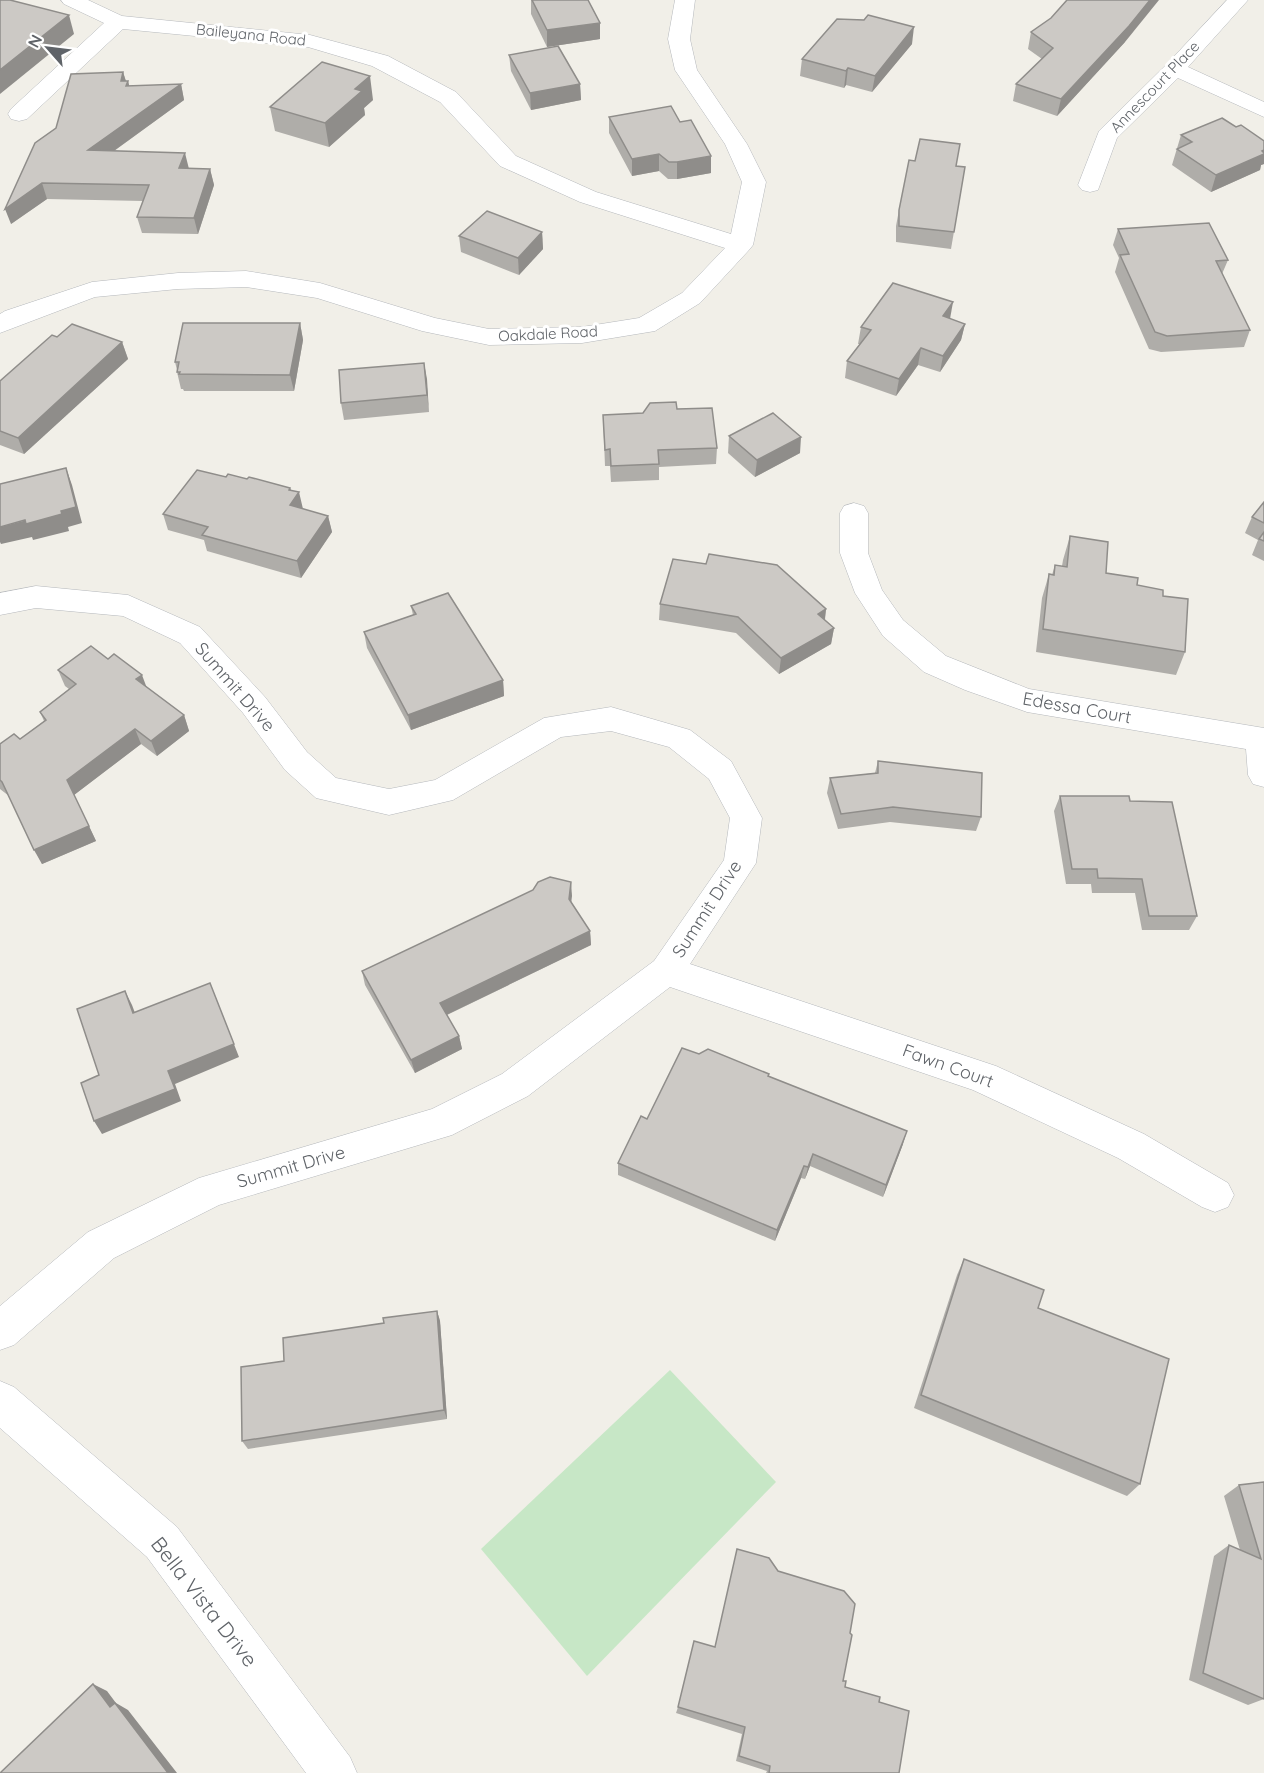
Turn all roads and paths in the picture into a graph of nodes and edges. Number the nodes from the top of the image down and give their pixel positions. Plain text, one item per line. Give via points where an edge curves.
1 (71, 0) edge
2 (685, 0) edge
3 (1238, 0) edge
4 (118, 22) junction
5 (1175, 69) junction
6 (1264, 110) edge
7 (19, 114) dead end
8 (1090, 185) dead end
9 (741, 246) junction
10 (0, 325) edge
11 (854, 513) dead end
12 (0, 604) edge
13 (1262, 736) edge
14 (1264, 775) edge
15 (666, 971) junction
16 (1215, 1196) dead end
17 (0, 1331) edge
18 (0, 1401) edge
19 (334, 1773) edge

1 - 4 street, Baileyana Road
2 - 9 street via 679,39 686,70 736,144 754,182
3 - 5 street, Annescourt Place
4 - 7 street
4 - 9 street, Baileyana Road via 310,41 380,61 448,97 508,161 588,197
5 - 6 street
5 - 8 street, Annescourt Place via 1107,136
9 - 10 street, Oakdale Road via 691,298 646,325 582,335 489,337 431,325 320,291 246,279 92,290
11 - 13 street, Edessa Court via 854,553 869,593 893,628 935,664 1027,700
12 - 15 street, Summit Drive via 36,597 128,606 190,635 254,705 296,761 327,789 389,802 442,791 555,726 611,719 679,738 720,770 746,818 740,863
13 - 14 street, Edessa Court
15 - 16 street, Fawn Court via 983,1077 1131,1146
15 - 17 street, Summit Drive via 515,1085 439,1123 212,1190 101,1245
18 - 19 street, Bella Vista Drive via 162,1542

